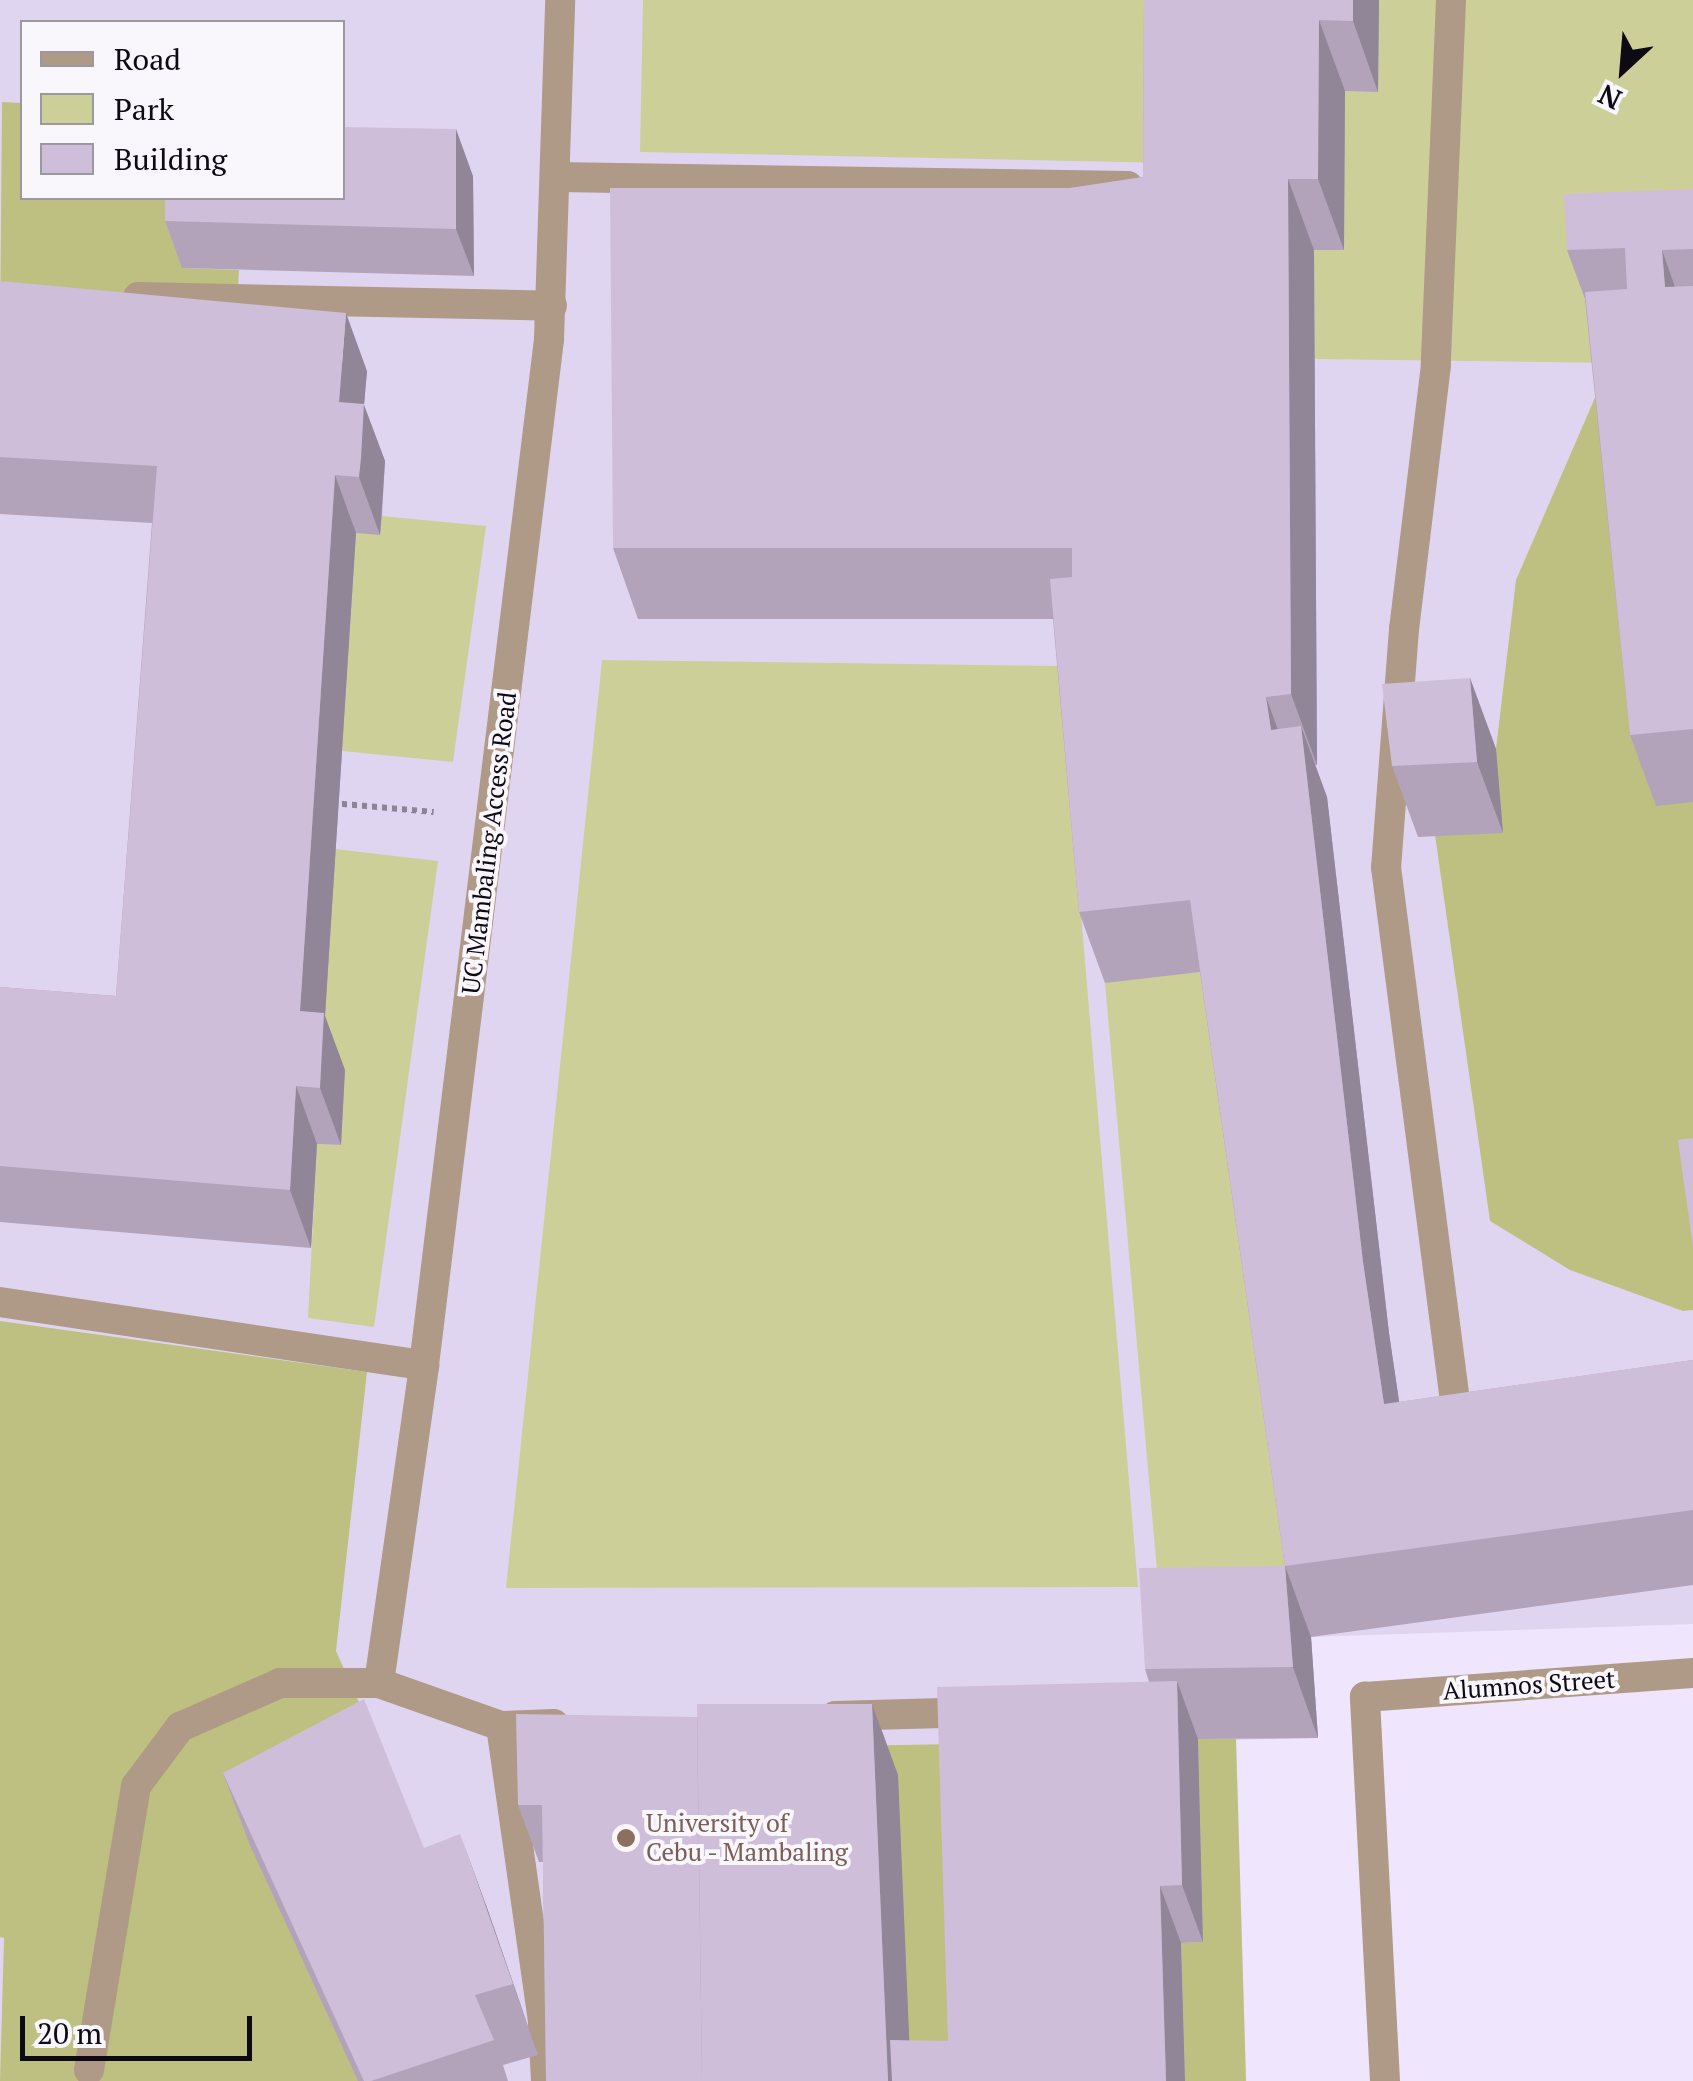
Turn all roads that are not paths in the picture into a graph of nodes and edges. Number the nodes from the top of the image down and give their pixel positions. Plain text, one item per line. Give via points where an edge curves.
1 (560, 0) edge
2 (1450, 0) edge
3 (556, 177) junction
4 (1145, 186) edge
5 (99, 296) edge
6 (552, 306) junction
7 (0, 1302) edge
8 (424, 1364) junction
9 (1459, 1432) edge
10 (1693, 1673) edge
11 (379, 1683) junction
12 (1018, 1711) edge
13 (799, 1717) edge
14 (580, 1723) edge
15 (501, 1726) junction
16 (88, 2070) dead end
17 (546, 2081) edge
18 (1384, 2081) edge

1 - 3 street, UC Mambaling Access Road
2 - 9 street via 1436,365 1404,629 1386,867
3 - 4 street
3 - 6 street, UC Mambaling Access Road
5 - 6 street
6 - 8 street, UC Mambaling Access Road
7 - 8 street
8 - 11 street, UC Mambaling Access Road
10 - 18 street, Alumnos Street via 1365,1696
11 - 15 street
11 - 16 street via 280,1684 180,1727 136,1786
12 - 13 street
14 - 15 street
15 - 17 street

